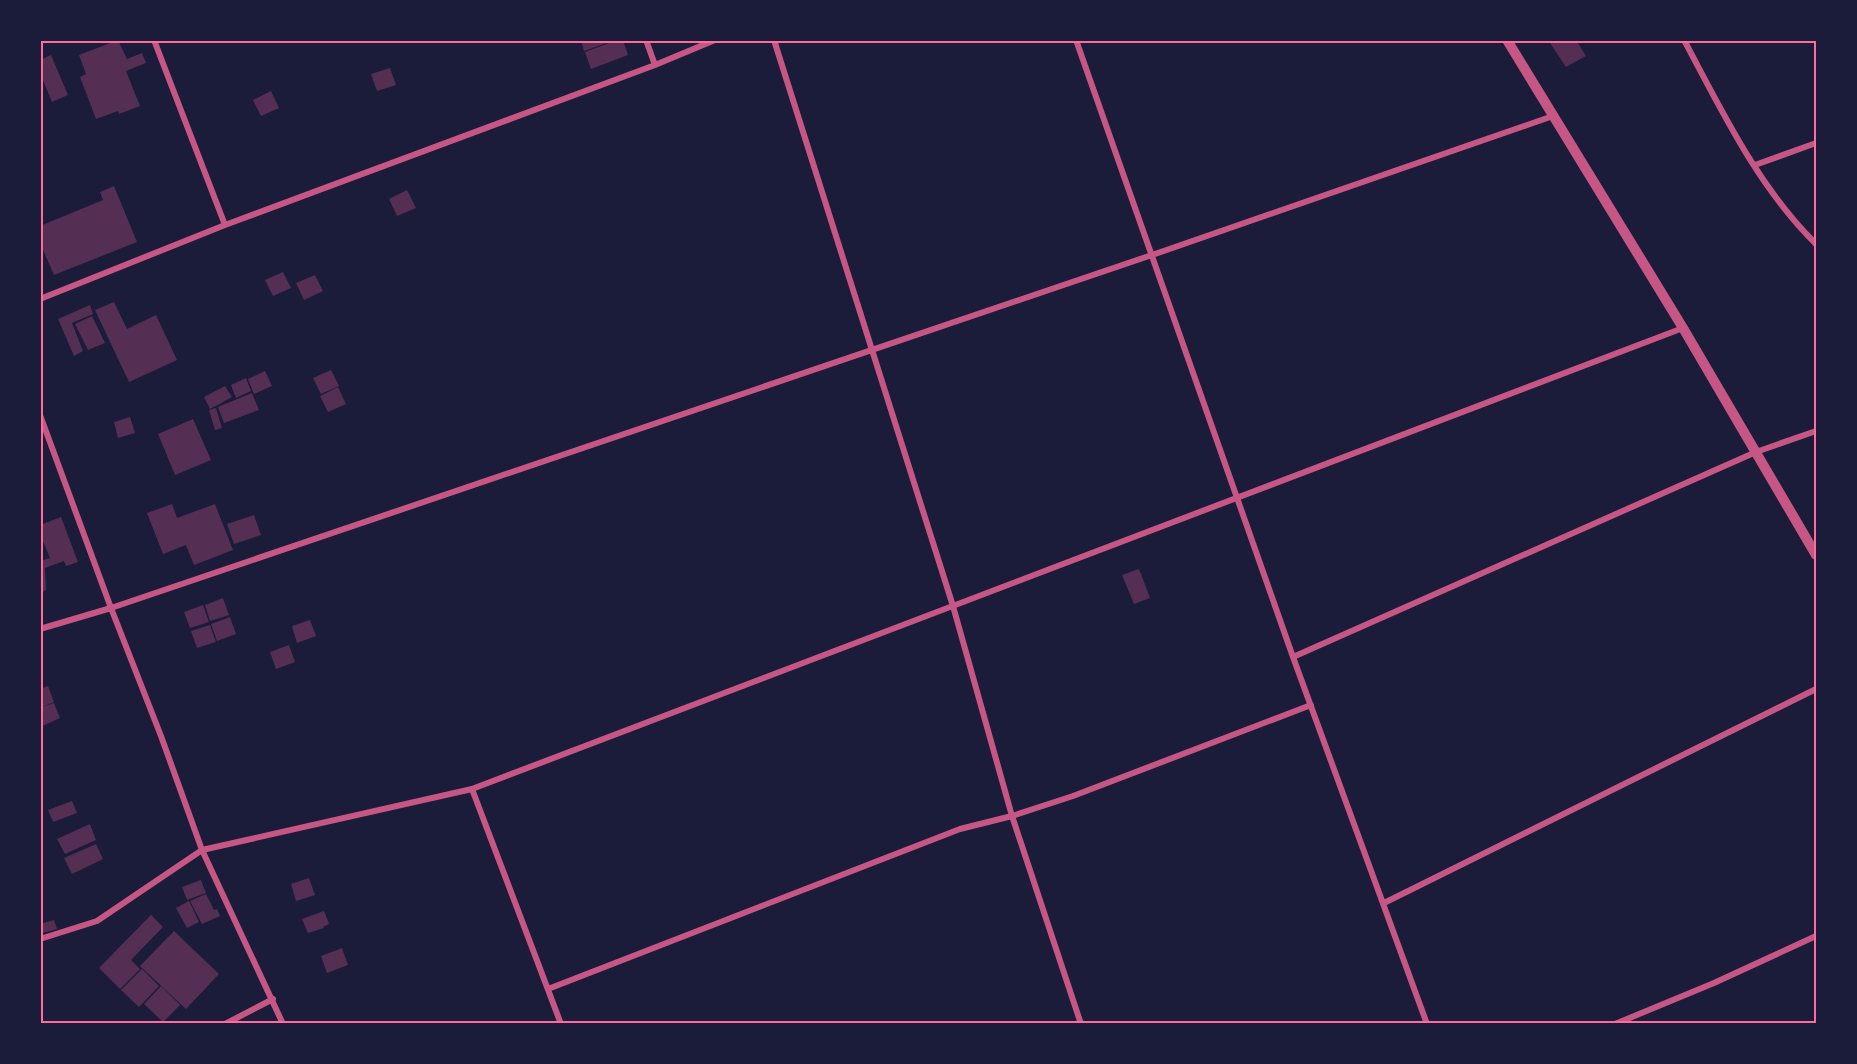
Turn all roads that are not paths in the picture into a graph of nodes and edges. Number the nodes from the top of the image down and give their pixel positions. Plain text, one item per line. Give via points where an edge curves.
1 (154, 40) edge
2 (646, 40) edge
3 (715, 40) edge
4 (774, 40) edge
5 (1076, 40) edge
6 (1507, 40) edge
7 (1684, 40) edge
8 (656, 65) junction
9 (1553, 116) junction
10 (1816, 143) edge
11 (1755, 165) junction
12 (225, 225) junction
13 (1816, 244) edge
14 (1152, 255) junction
15 (40, 299) edge
16 (1683, 328) junction
17 (871, 351) junction
18 (40, 415) edge
19 (1816, 431) edge
20 (1756, 452) junction
21 (1237, 499) junction
22 (1816, 555) edge
23 (953, 606) junction
24 (111, 608) junction
25 (40, 629) edge
26 (1293, 657) junction
27 (1816, 689) edge
28 (1311, 705) junction
29 (472, 789) junction
30 (1012, 816) junction
31 (202, 850) junction
32 (1384, 903) junction
33 (1816, 936) edge
34 (40, 939) edge
35 (548, 989) junction
36 (273, 999) junction
37 (225, 1023) edge
38 (283, 1023) edge
39 (561, 1023) edge
40 (1081, 1023) edge
41 (1427, 1023) edge
42 (1615, 1023) edge

1 - 12 street
2 - 8 street
3 - 8 street
4 - 17 street
5 - 14 street
6 - 9 street
7 - 11 street
8 - 12 street
9 - 14 street
9 - 16 street
10 - 11 street
11 - 13 street via 1771,194
12 - 15 street
14 - 17 street
14 - 21 street
16 - 20 street
16 - 21 street
17 - 23 street
17 - 24 street
18 - 24 street
19 - 20 street
20 - 22 street
20 - 26 street
21 - 23 street
21 - 26 street
23 - 29 street
23 - 30 street
24 - 25 street
24 - 31 street
26 - 28 street
27 - 32 street
28 - 30 street
28 - 32 street
29 - 31 street
29 - 35 street
30 - 35 street via 960,829
30 - 40 street
31 - 34 street via 97,921
31 - 36 street
32 - 41 street
33 - 42 street
35 - 39 street
36 - 37 street
36 - 38 street

